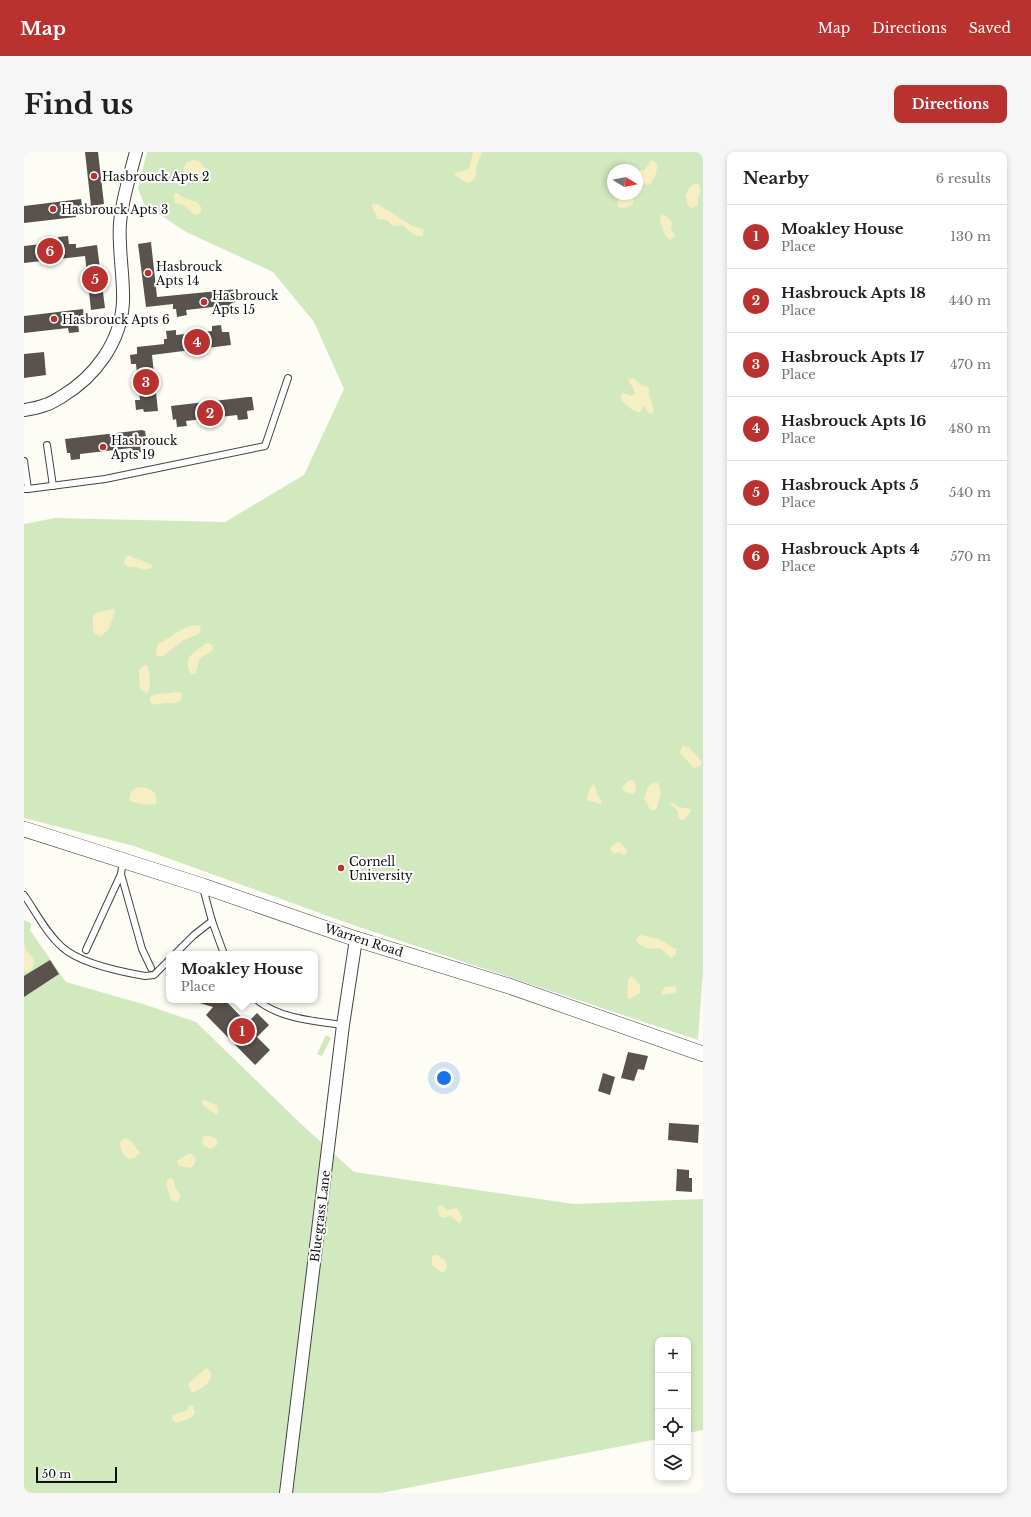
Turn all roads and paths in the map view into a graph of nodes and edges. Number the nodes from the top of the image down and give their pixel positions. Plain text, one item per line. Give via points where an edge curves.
1 (136, 152) edge
2 (288, 378) dead end
3 (24, 410) edge
4 (46, 445) dead end
5 (24, 461) edge
6 (53, 486) junction
7 (26, 489) edge
8 (24, 829) edge
9 (122, 867) junction
10 (203, 886) junction
11 (24, 895) edge
12 (212, 921) junction
13 (356, 938) junction
14 (86, 950) dead end
15 (178, 951) edge
16 (223, 951) edge
17 (166, 963) edge
18 (151, 968) dead end
19 (262, 1003) edge
20 (343, 1025) junction
21 (703, 1054) edge
22 (286, 1493) edge

1 - 3 street via 122,206 122,306 112,344 93,372 75,388 45,405
2 - 6 lane via 265,446 105,479
4 - 6 lane
5 - 7 lane
6 - 7 lane
8 - 9 street, Warren Road
9 - 10 street, Warren Road
9 - 14 lane
9 - 18 lane via 142,949
10 - 12 lane
10 - 13 street, Warren Road
11 - 17 lane via 52,936 62,948 75,957 145,976 154,975
12 - 15 lane
12 - 16 lane
13 - 20 street, Bluegrass Lane
13 - 21 street, Warren Road via 509,986
19 - 20 lane via 279,1013
20 - 22 street, Bluegrass Lane

